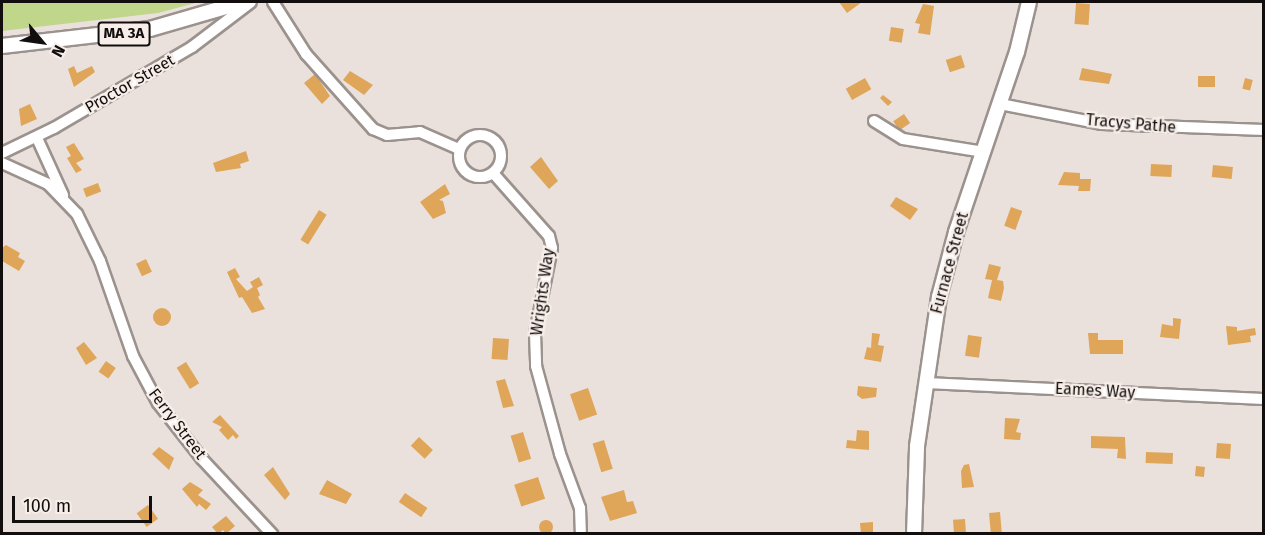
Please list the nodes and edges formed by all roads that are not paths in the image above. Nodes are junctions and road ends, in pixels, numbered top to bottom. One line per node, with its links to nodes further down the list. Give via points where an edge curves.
1 (243, 2): 5 (main road, MA 3A, via 150,29)
2 (251, 2): 9 (street, Proctor Street, via 198,44)
3 (273, 2): 10 (street, via 306,54 373,129 387,135 420,132)
4 (1029, 2): 6 (main road, Furnace Street)
5 (2, 46)
6 (1000, 104): 8 (street, Tracys Pathe, via 1110,125); 11 (main road, Furnace Street)
7 (874, 121): 11 (street, via 903,139)
8 (1263, 130)
9 (37, 138): 12 (street, Proctor Street); 15 (street, Ferry Street)
10 (459, 149): 14 (street, via 458,160 467,174 483,178); 14 (street, via 476,135 492,139 501,158)
11 (984, 152): 16 (main road, Furnace Street, via 944,275)
12 (2, 153)
13 (2, 163): 15 (street, Ferry Street, via 36,176)
14 (493, 173): 19 (street, Wrights Way, via 549,236 552,248 535,333 536,366 560,454 580,508)
15 (65, 200): 18 (street, Ferry Street, via 96,249 133,356 158,403 202,459)
16 (926, 383): 17 (street, Eames Way); 20 (main road, Furnace Street, via 915,464)
17 (1263, 399)
18 (272, 534)
19 (580, 534)
20 (914, 534)

